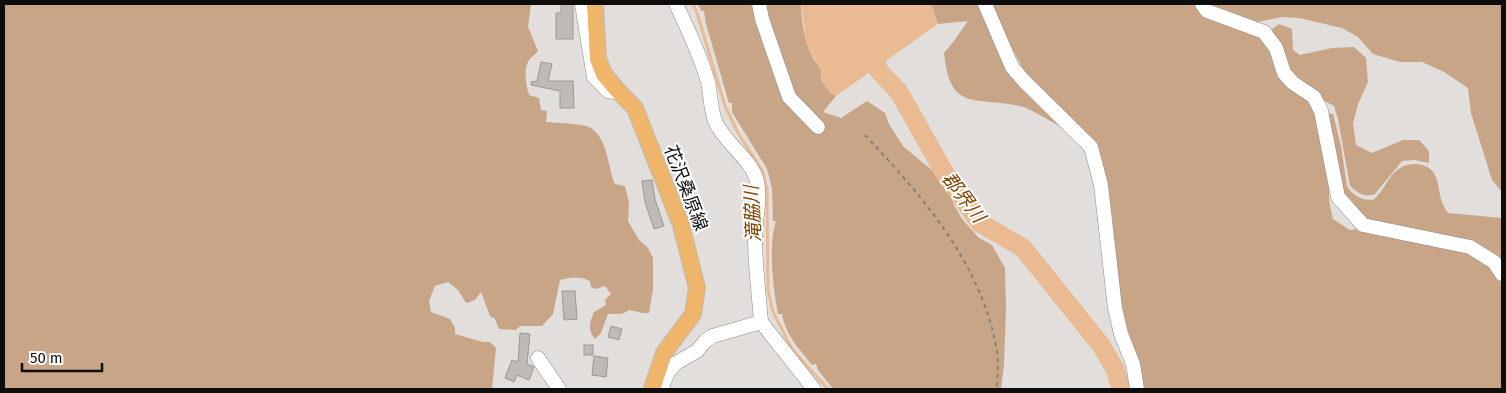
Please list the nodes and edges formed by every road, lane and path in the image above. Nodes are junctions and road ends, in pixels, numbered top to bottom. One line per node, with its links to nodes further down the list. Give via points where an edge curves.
1 (582, 4): 7 (street, via 594,77 608,91)
2 (595, 4): 7 (main road, 花沢桑原線, via 598,59 604,74)
3 (676, 4): 11 (street, via 698,53 717,125 754,169 760,205 756,221 756,263)
4 (759, 4): 8 (street, via 789,97)
5 (985, 4): 18 (street, via 1012,67 1091,147 1101,185 1115,308 1133,364)
6 (1202, 4): 10 (street, via 1207,10 1264,32 1276,48 1284,73 1314,97 1321,110 1338,197 1363,225 1470,247 1494,262)
7 (620, 94): 14 (main road, 花沢桑原線, via 635,108 681,225 697,288 693,314 664,353)
8 (818, 127)
9 (865, 135): 17 (path, via 911,184 960,252 988,312 998,353)
10 (1502, 274)
11 (761, 322): 15 (street, via 713,336 698,351 676,363); 16 (street)
12 (538, 358): 13 (street)
13 (559, 389)
14 (652, 389)
15 (661, 389)
16 (814, 389)
17 (997, 389)
18 (1137, 389)

